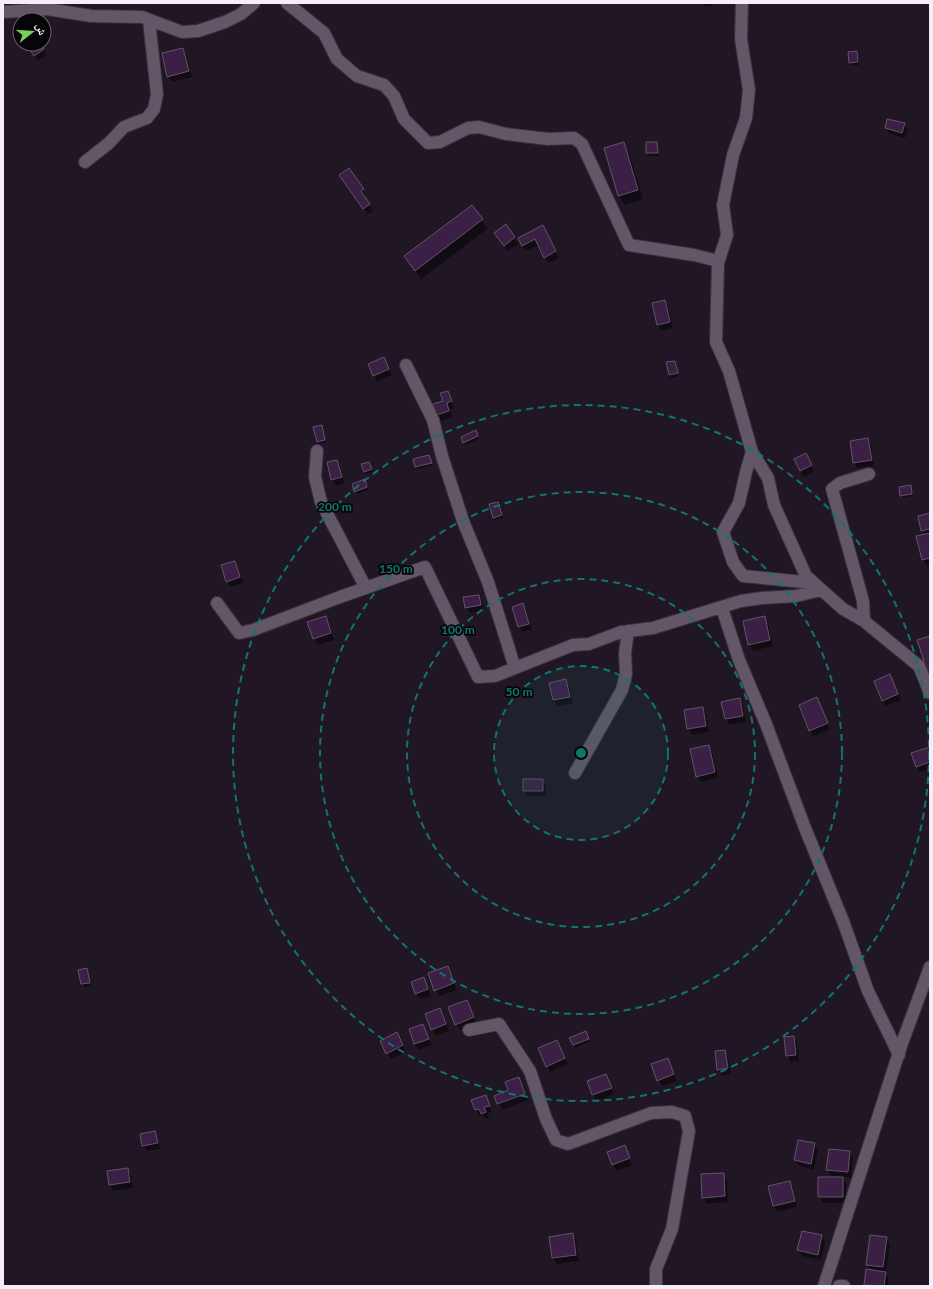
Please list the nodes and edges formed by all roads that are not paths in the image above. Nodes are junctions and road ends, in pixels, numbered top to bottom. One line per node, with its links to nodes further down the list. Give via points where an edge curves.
1 (254, 3): 5 (street, via 241,14 198,31 182,32)
2 (287, 3): 7 (street, via 324,33 337,59 357,76 384,85 394,96 404,119 428,143 440,142 468,128 479,127 506,134 548,139 574,138 582,144 629,245)
3 (742, 3): 7 (street, via 740,39 749,90 746,118 733,155 723,205 727,235)
4 (3, 12): 5 (street, via 47,10 91,16 142,17)
5 (149, 20): 6 (street, via 157,94 154,109 147,118 124,127)
6 (85, 162)
7 (718, 261): 10 (street, via 716,342 729,371)
8 (406, 365): 18 (street, via 433,420 463,521 488,582)
9 (317, 451): 13 (street, via 315,477 321,502)
10 (752, 452): 12 (street, via 768,478 774,505 806,576); 12 (street, via 738,503 724,532 733,562 743,576)
11 (869, 474): 16 (street, via 840,483 832,489 863,601)
12 (818, 586): 15 (street, via 796,596 741,601); 16 (street, via 843,609)
13 (366, 588): 14 (street, via 239,633); 18 (street, via 425,568 478,677 495,676)
14 (217, 603)
15 (722, 608): 17 (street, via 653,628); 23 (street, via 739,660 868,990)
16 (864, 621): 19 (street, via 919,666)
17 (628, 631): 18 (street, via 589,644 573,645); 20 (street, via 626,674 622,690)
18 (515, 668)
19 (930, 693)
20 (575, 773)
21 (930, 967): 23 (street)
22 (469, 1030): 24 (street, via 499,1024 530,1071 546,1120 556,1140 568,1144 651,1113 672,1112 686,1116 689,1131 672,1230 656,1269)
23 (899, 1055): 25 (street)
24 (656, 1286)
25 (824, 1286)
26 (839, 1286): 27 (street)
27 (844, 1286)

